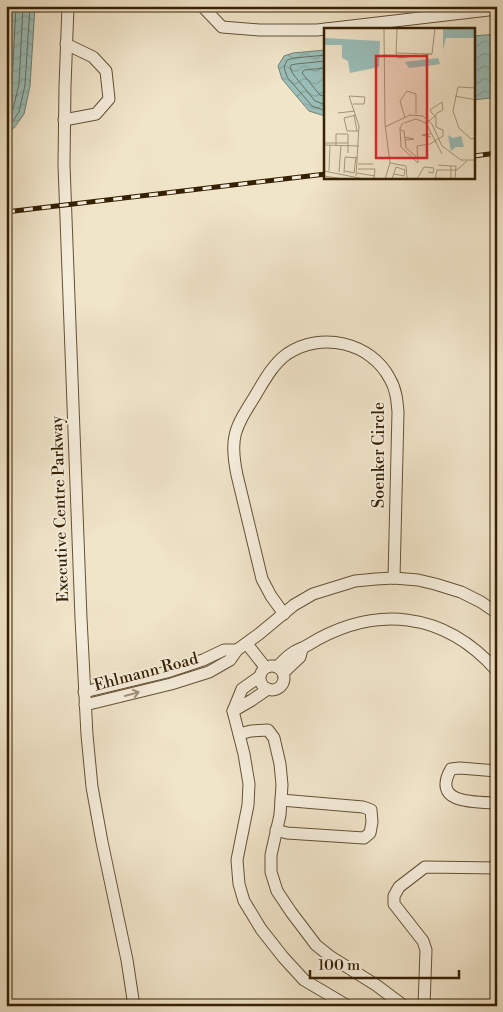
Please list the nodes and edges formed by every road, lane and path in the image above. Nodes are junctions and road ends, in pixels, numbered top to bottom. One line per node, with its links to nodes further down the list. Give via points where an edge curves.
1 (68, 6): 6 (street, Executive Centre Parkway)
2 (202, 6): 5 (street, via 222,27)
3 (497, 9): 4 (street)
4 (335, 28)
5 (324, 29)
6 (66, 44): 7 (street, Executive Centre Parkway); 7 (street, via 94,57 106,71 109,99 96,114)
7 (64, 120): 15 (street, Executive Centre Parkway)
8 (394, 578): 9 (street, Ehlmann Road, via 418,580 462,592); 10 (street, Ehlmann Road, via 355,581 313,594); 10 (street, Soenker Circle, via 396,394 382,366 358,348 332,342 303,346 279,361 270,372 242,418 233,446 262,579)
9 (497, 613)
10 (284, 614): 11 (street, Ehlmann Road)
11 (247, 644): 12 (street, Ehlmann Road); 14 (street)
12 (236, 650): 15 (street, Ehlmann Road, via 224,650 167,672); 16 (street, Ehlmann Road, one-way to 12, via 209,672 230,660)
13 (497, 671): 14 (street, via 486,658 442,629 394,618 346,626 324,635 293,652)
14 (269, 676): 17 (street, via 248,703); 17 (street, via 242,689)
15 (84, 692): 16 (street, Executive Centre Parkway)
16 (85, 705): 24 (street, Executive Centre Parkway, via 92,787 128,960)
17 (233, 711): 18 (street)
18 (239, 734): 20 (street, via 268,730 274,738 280,764); 25 (street, via 249,784 237,860 244,901 262,929 304,980)
19 (497, 771): 21 (street, via 451,769 446,786 448,794 456,799)
20 (281, 800): 22 (street); 22 (street, via 363,806 371,810 372,822 370,834 364,838)
21 (497, 803)
22 (276, 830): 26 (street, via 270,855 271,872 277,891 291,912 316,945)
23 (497, 868): 27 (street, via 425,867 399,887 394,896 394,904 423,941 426,950)
24 (134, 1006)
25 (348, 1006)
26 (404, 1006)
27 (424, 1006)

